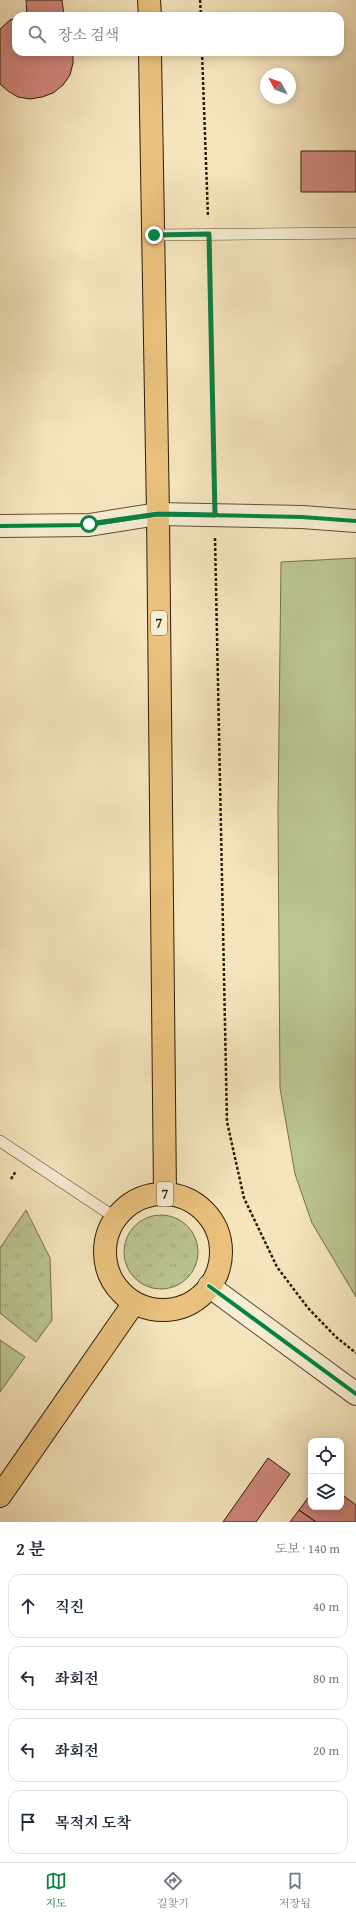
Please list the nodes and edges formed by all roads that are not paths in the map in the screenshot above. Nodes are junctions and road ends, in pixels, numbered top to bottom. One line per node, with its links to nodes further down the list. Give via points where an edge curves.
1 (149, 0): 2 (highway)
2 (150, 12)
3 (150, 56): 5 (highway, 7)
4 (356, 233): 5 (lane)
5 (154, 235): 6 (highway, 7)
6 (158, 514): 7 (street, via 302,517); 8 (street, via 89,524); 10 (highway, 7)
7 (356, 521)
8 (0, 526)
9 (0, 1141): 11 (lane)
10 (164, 1194): 11 (highway, 7, via 137,1200); 12 (highway, 7, via 178,1196 197,1206 211,1220 218,1233 220,1261)
11 (116, 1218): 13 (highway, 7, via 105,1244 105,1258 114,1284)
12 (209, 1286): 13 (highway, 7, via 200,1297 175,1309 147,1308); 14 (street)
13 (134, 1303): 15 (highway)
14 (356, 1394)
15 (0, 1496)

